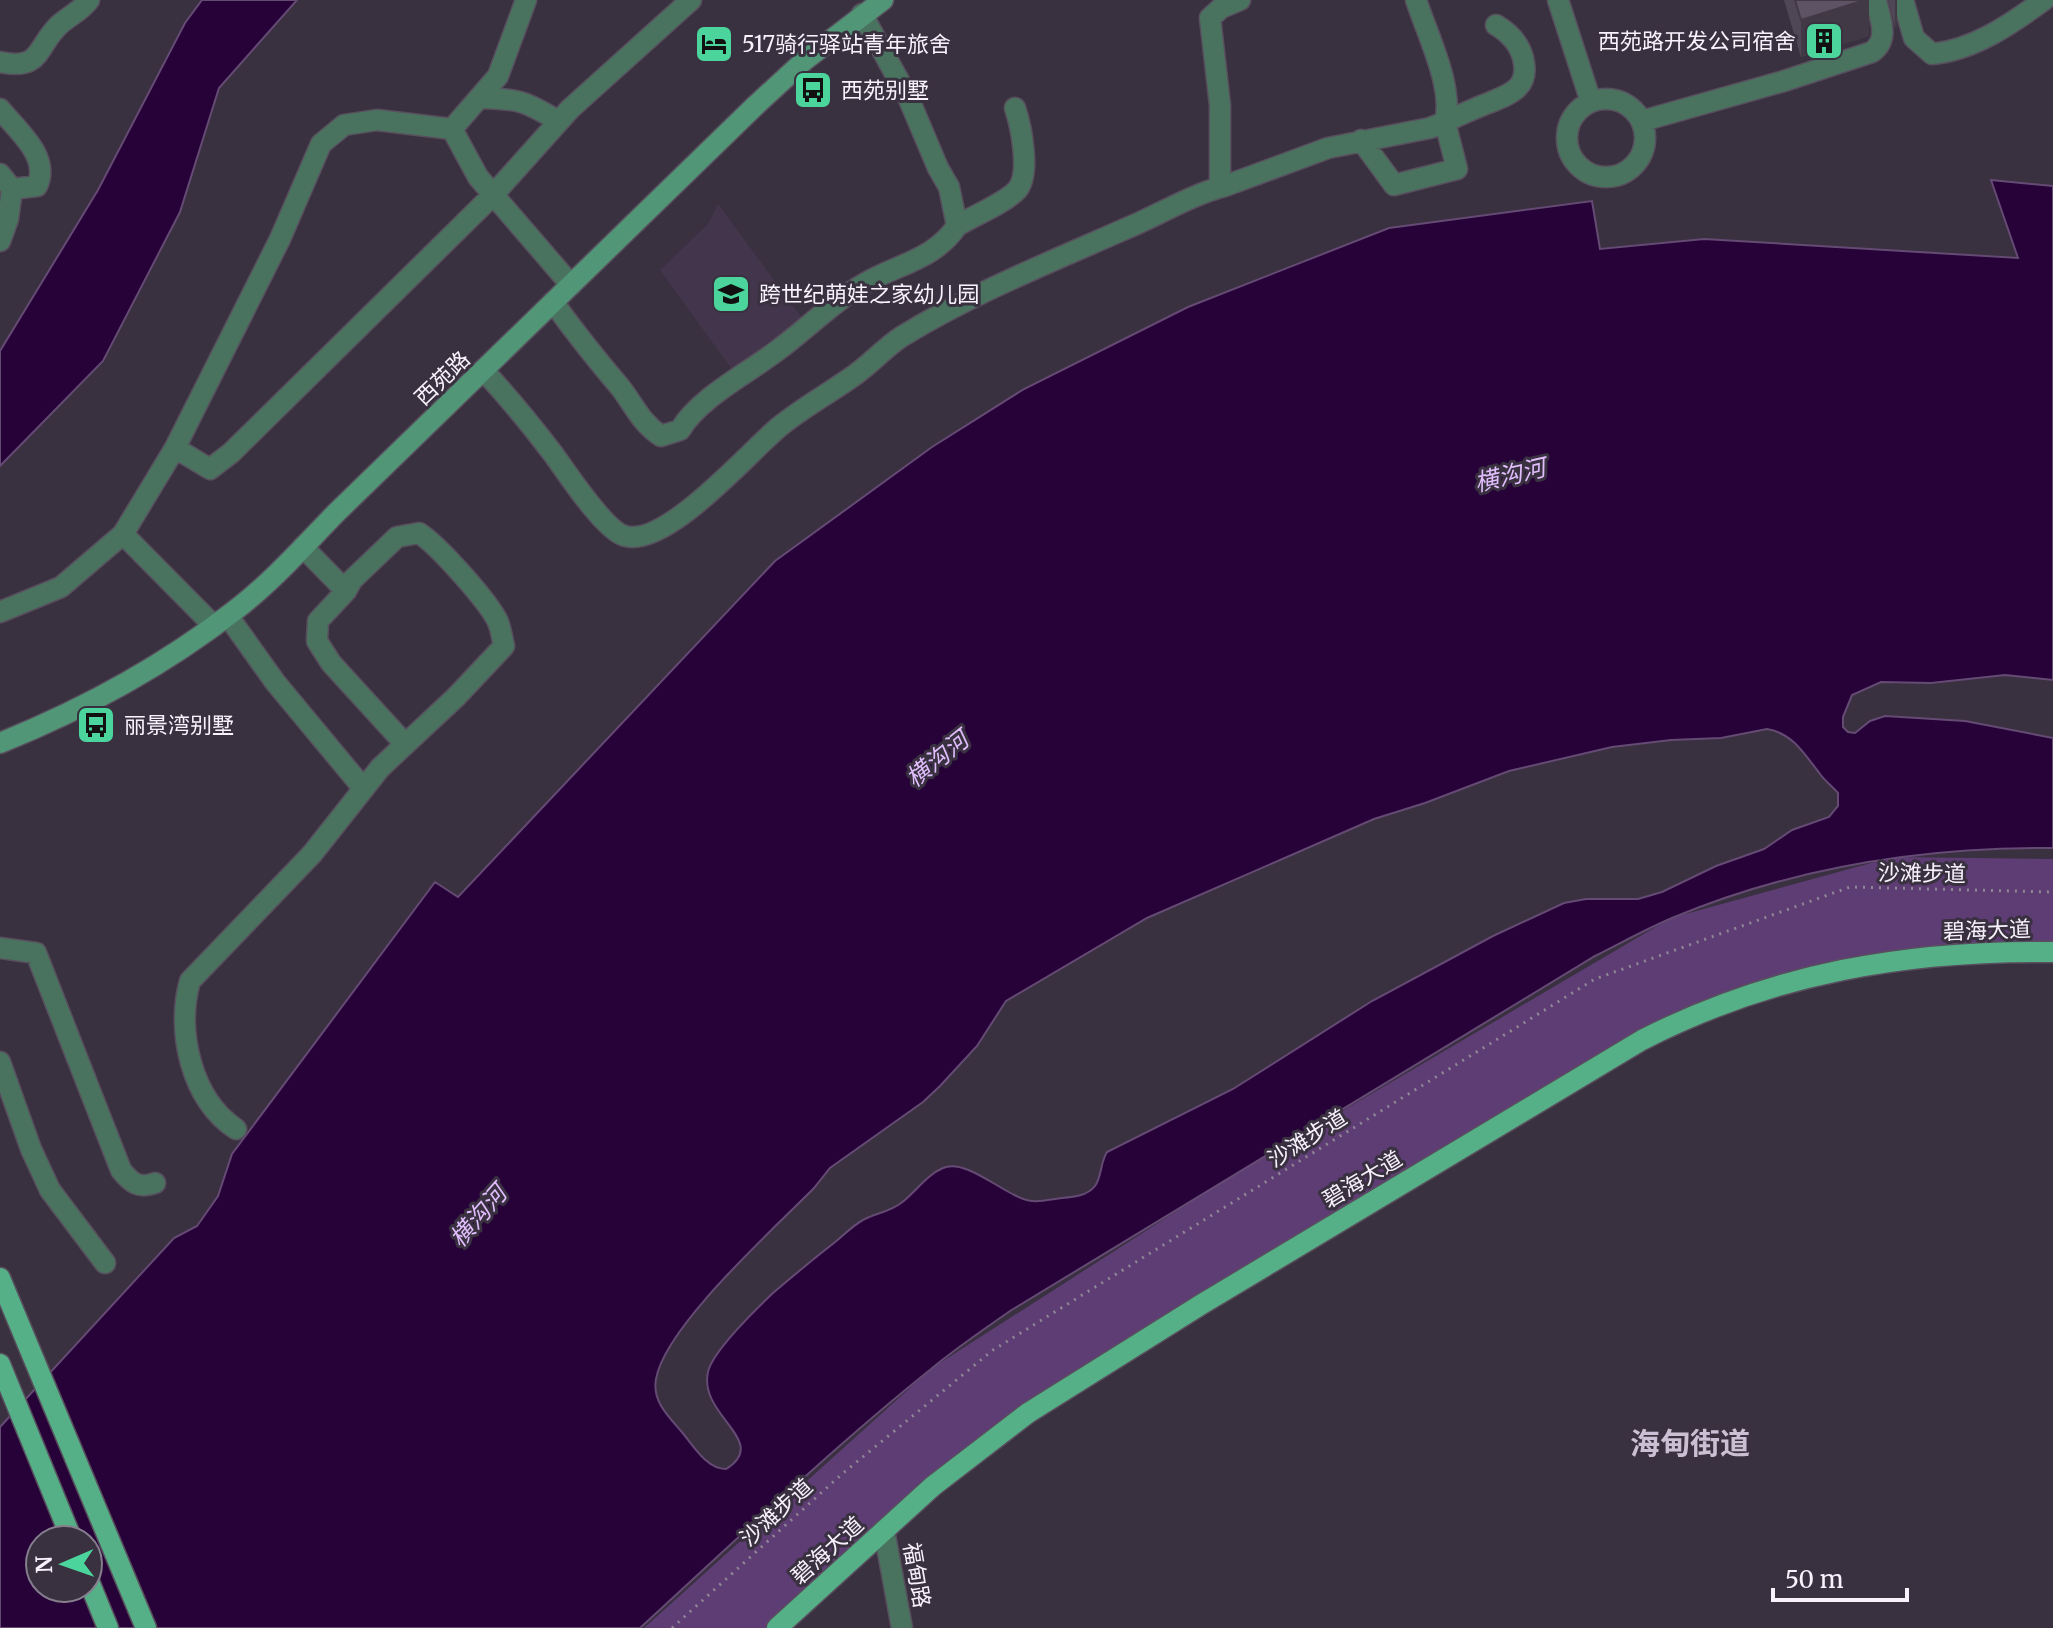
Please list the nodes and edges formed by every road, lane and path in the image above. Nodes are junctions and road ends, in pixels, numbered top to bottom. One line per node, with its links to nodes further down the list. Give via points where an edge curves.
1 (89, 0): 14 (street, via 53,32 40,54 20,65)
2 (526, 0): 15 (street, via 498,76)
3 (691, 0): 19 (street)
4 (883, 0): 12 (main road, 西苑路)
5 (1240, 0): 25 (street, via 1210,18 1220,105 1220,180)
6 (1416, 0): 21 (street, via 1445,91)
7 (1558, 0): 16 (street)
8 (1876, 0): 20 (street, via 1883,39 1872,52)
9 (1903, 0): 10 (street, via 1914,38 1932,54 1993,34)
10 (2044, 0): 11 (street)
11 (2053, 5)
12 (862, 14): 27 (street, via 949,187); 29 (main road, 西苑路, via 756,105)
13 (1496, 25): 21 (street, via 1519,47 1523,83 1509,95)
14 (0, 62)
15 (479, 98): 19 (street, via 531,104); 22 (street)
16 (1591, 102): 20 (street, via 1625,103); 20 (street, via 1571,120 1567,145 1580,168 1592,176 1619,176 1631,170 1645,147)
17 (1015, 108): 27 (street, via 1023,142 1018,189)
18 (0, 109): 24 (street, via 41,165 37,186)
19 (558, 121): 26 (street)
20 (1642, 121)
21 (1445, 122): 23 (street); 23 (street, via 1457,169 1416,181 1394,185)
22 (452, 129): 26 (street); 32 (street, via 377,120 344,125 321,144 280,239)
23 (1361, 140): 25 (street)
24 (6, 182): 28 (street, via 8,219)
25 (1225, 186): 31 (street, via 1048,262 898,339 852,378 780,426 685,512 657,531 634,538 620,535 600,516)
26 (493, 195): 29 (street); 32 (street, via 231,453 210,469)
27 (957, 226): 30 (street, via 938,248 853,292 690,413 680,430 661,436 639,416)
28 (0, 241)
29 (571, 285): 30 (main road, 西苑路)
30 (553, 302): 31 (main road, 西苑路)
31 (484, 371): 34 (main road, 西苑路)
32 (175, 448): 33 (street)
33 (123, 534): 36 (street, via 61,587); 37 (street)
34 (303, 547): 35 (street); 37 (main road, 西苑路)
35 (346, 591): 39 (street, via 318,621 317,641 351,687); 39 (street, via 397,537 419,533 498,620 504,646)
36 (0, 612)
37 (221, 621): 38 (main road, 西苑路, via 134,680); 40 (street)
38 (0, 743)
39 (405, 744): 40 (street)
40 (363, 788): 46 (street, via 312,854 190,981 184,1031 196,1075 212,1111)
41 (2053, 892): 56 (path, 沙滩步道, via 1850,887 1595,979 993,1350 842,1474)
42 (0, 948): 47 (street, via 36,953 121,1170 130,1182 145,1187)
43 (2053, 952): 52 (main road, 碧海大道, via 1945,954 1866,964 1733,1000 1669,1026 1532,1103 1075,1382 964,1461)
44 (2053, 961): 52 (main road, 碧海大道, via 1870,973 1709,1019 1648,1047 1080,1390)
45 (0, 1062): 48 (street, via 50,1190)
46 (236, 1129)
47 (155, 1183)
48 (105, 1263)
49 (0, 1278): 55 (main road)
50 (0, 1364): 51 (main road)
51 (65, 1524)
52 (885, 1536): 57 (main road, 碧海大道); 58 (main road, 碧海大道); 59 (street, 福甸路)
53 (98, 1604): 54 (main road)
54 (108, 1628)
55 (146, 1628)
56 (672, 1628)
57 (777, 1628)
58 (793, 1628)
59 (902, 1628)

